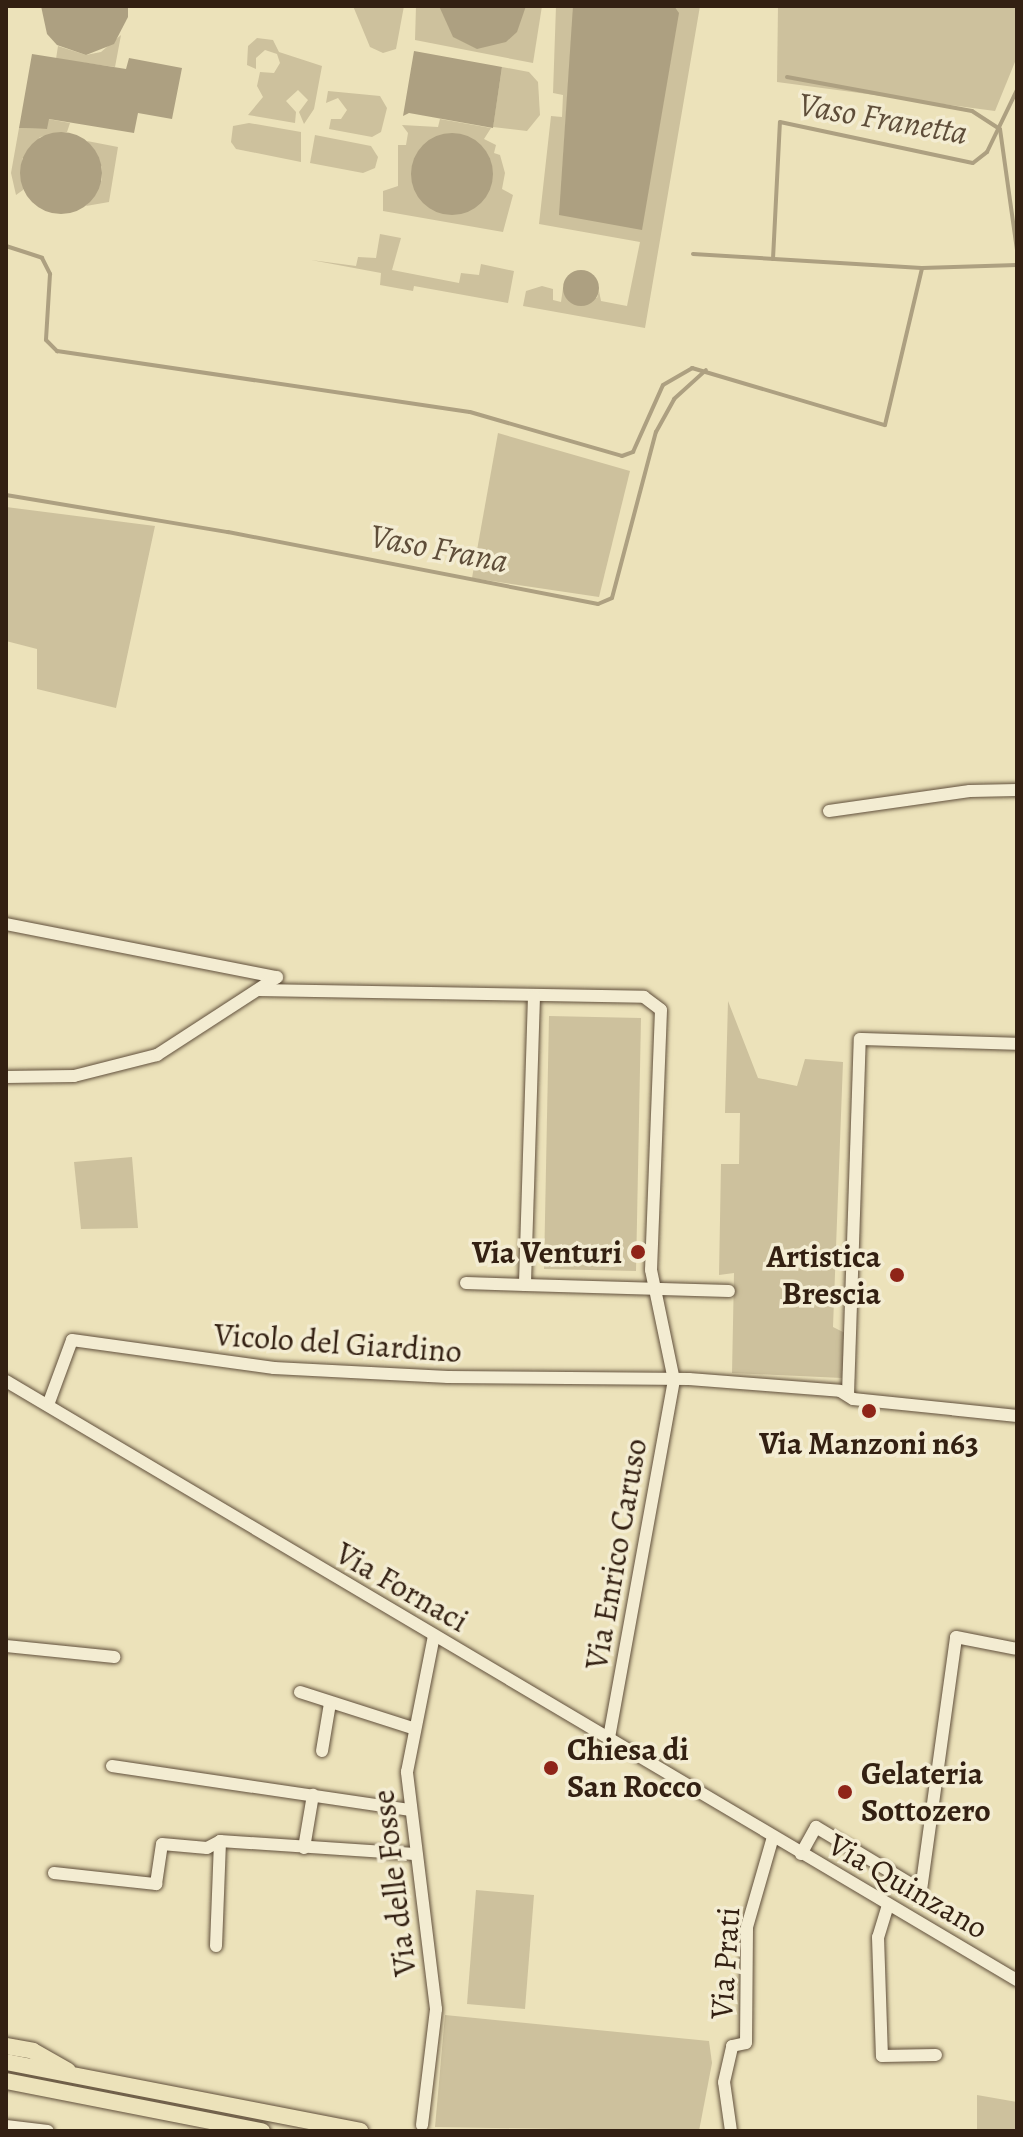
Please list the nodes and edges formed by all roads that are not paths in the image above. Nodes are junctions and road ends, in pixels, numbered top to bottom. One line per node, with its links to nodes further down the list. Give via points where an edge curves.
1 (1017, 790): 2 (street, via 970,791)
2 (829, 811)
3 (6, 924): 4 (street, via 277,977)
4 (258, 990): 5 (street); 7 (street, via 157,1055 74,1076)
5 (534, 996): 9 (street); 10 (street, via 644,997 661,1010)
6 (1017, 1044): 14 (street, via 860,1039)
7 (6, 1077)
8 (466, 1283): 9 (street)
9 (525, 1285): 10 (street)
10 (653, 1291): 11 (street); 12 (street)
11 (729, 1291)
12 (674, 1380): 14 (street); 15 (street, Vicolo del Giardino, via 274,1368 72,1340); 24 (street, Via Enrico Caruso)
13 (6, 1381): 15 (street, Via Fornaci)
14 (848, 1394): 16 (street, via 853,1399)
15 (48, 1405): 17 (street, Via Fornaci)
16 (1017, 1416)
17 (434, 1636): 23 (street, Via delle Fosse); 24 (street, Via Fornaci)
18 (6, 1646): 20 (street)
19 (1017, 1649): 33 (street, via 956,1637 921,1890 816,1827)
20 (114, 1657)
21 (300, 1692): 22 (street)
22 (330, 1703): 23 (street); 25 (street)
23 (412, 1728): 28 (street, Via delle Fosse, via 407,1772)
24 (609, 1738): 29 (street, Via Fornaci)
25 (322, 1751)
26 (112, 1766): 27 (street)
27 (313, 1795): 28 (street); 31 (street)
28 (411, 1810): 32 (street, Via delle Fosse)
29 (773, 1837): 33 (street, Via Quinzano); 48 (street, Via Prati, via 747,1927 746,2043 732,2046 724,2082)
30 (220, 1841): 31 (street); 34 (street, via 207,1848 162,1844 156,1884); 36 (street)
31 (304, 1848): 32 (street)
32 (415, 1854): 43 (street, Via delle Fosse, via 436,2009)
33 (801, 1854): 35 (street, Via Quinzano)
34 (54, 1873)
35 (888, 1905): 37 (street, Via Quinzano); 39 (street, via 878,1937 882,2056)
36 (216, 1946)
37 (1017, 1980)
38 (6, 2046): 41 (main road, via 48,2057)
39 (936, 2055)
40 (6, 2062): 41 (main road)
41 (73, 2075): 47 (main road)
42 (6, 2081): 46 (main road)
43 (422, 2125)
44 (6, 2126): 45 (street)
45 (48, 2131)
46 (262, 2131)
47 (360, 2131)
48 (731, 2131)

